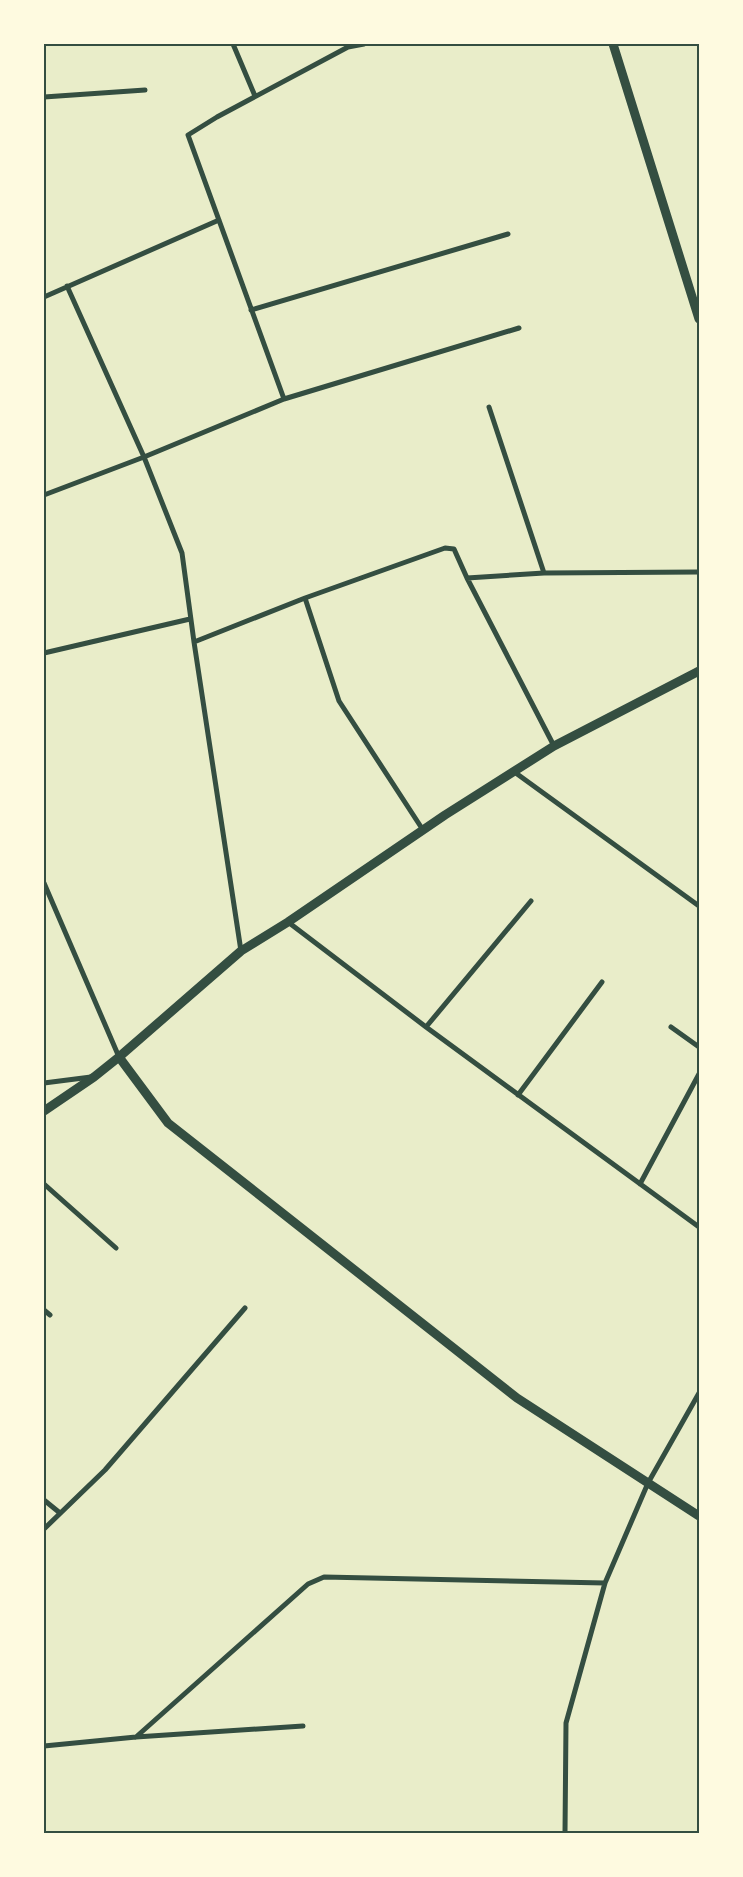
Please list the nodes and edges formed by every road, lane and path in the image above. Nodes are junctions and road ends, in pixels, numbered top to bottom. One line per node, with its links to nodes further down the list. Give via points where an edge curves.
1 (233, 44): 5 (street)
2 (364, 44): 5 (street, via 348,47)
3 (613, 44): 12 (street)
4 (144, 90): 6 (street)
5 (255, 96): 7 (street, via 188,135)
6 (44, 97)
7 (219, 220): 9 (street); 11 (street)
8 (508, 234): 11 (street)
9 (67, 286): 10 (street); 16 (street)
10 (44, 297)
11 (252, 310): 14 (street)
12 (699, 319)
13 (519, 328): 14 (street)
14 (284, 399): 16 (street)
15 (489, 406): 19 (street)
16 (144, 457): 17 (street); 22 (street, via 182,553)
17 (44, 495)
18 (699, 572): 19 (street)
19 (544, 573): 20 (street)
20 (467, 578): 21 (street, via 454,549 446,548); 26 (street)
21 (305, 598): 23 (street); 28 (street, via 339,701)
22 (190, 619): 23 (street); 24 (street)
23 (194, 642): 33 (street)
24 (44, 653)
25 (699, 671): 26 (street)
26 (554, 746): 27 (street)
27 (513, 771): 28 (street); 31 (street)
28 (423, 830): 32 (street)
29 (44, 883): 38 (street)
30 (531, 901): 35 (street)
31 (699, 906)
32 (288, 922): 33 (street); 35 (street)
33 (241, 952): 38 (street)
34 (602, 982): 42 (street)
35 (426, 1027): 42 (street)
36 (671, 1027): 37 (street)
37 (699, 1047)
38 (119, 1057): 40 (street); 52 (street, via 168,1123 517,1398)
39 (698, 1074): 45 (street)
40 (94, 1076): 41 (street); 43 (street)
41 (44, 1083)
42 (518, 1094): 45 (street)
43 (44, 1111)
44 (44, 1184): 47 (street)
45 (640, 1184): 46 (street)
46 (699, 1227)
47 (116, 1248)
48 (245, 1308): 54 (street, via 105,1470)
49 (44, 1310): 50 (street)
50 (50, 1315)
51 (699, 1393): 52 (street)
52 (648, 1483): 55 (street); 57 (street)
53 (44, 1500): 54 (street)
54 (60, 1513): 56 (street)
55 (699, 1516)
56 (44, 1529)
57 (605, 1583): 59 (street, via 324,1577 308,1584); 61 (street, via 566,1723)
58 (303, 1726): 59 (street)
59 (136, 1737): 60 (street)
60 (44, 1746)
61 (565, 1833)

